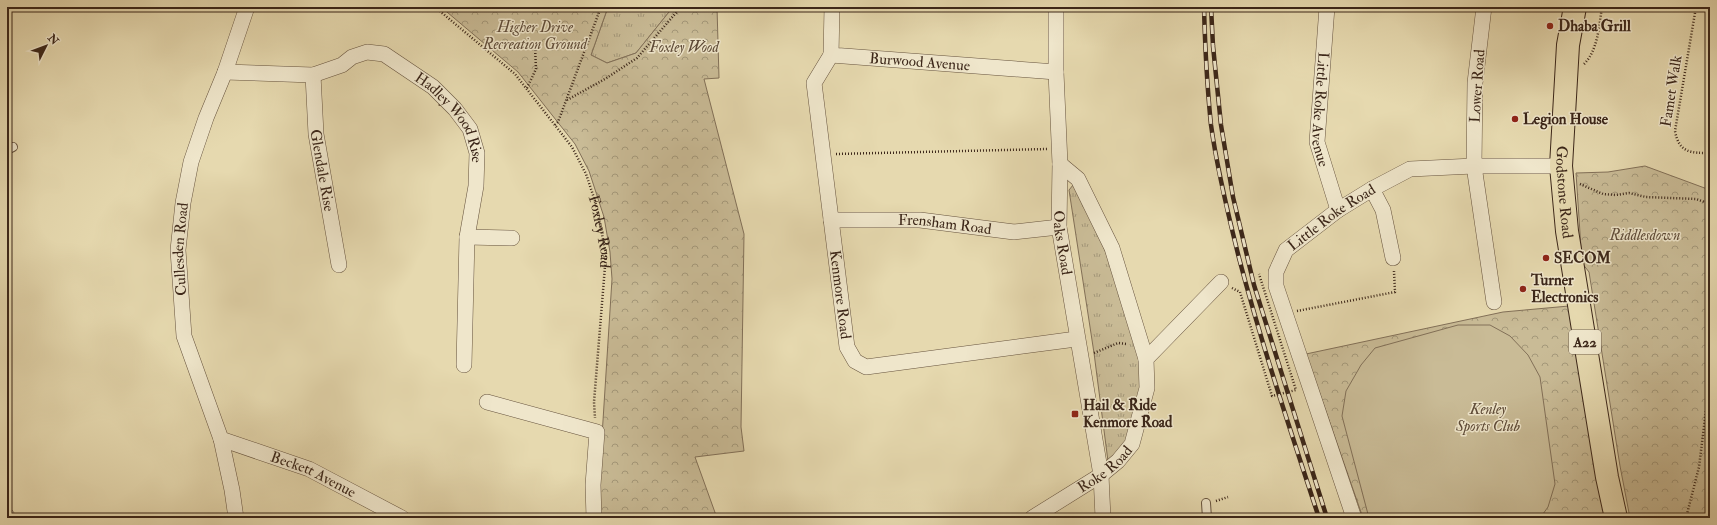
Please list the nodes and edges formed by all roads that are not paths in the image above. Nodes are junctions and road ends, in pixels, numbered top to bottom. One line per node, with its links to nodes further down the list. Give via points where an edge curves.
1 (247, 7): 8 (street, Cullesden Road)
2 (832, 7): 7 (street)
3 (1056, 7): 9 (street, Oaks Road)
4 (1327, 7): 15 (street, Little Roke Avenue, via 1317,142)
5 (1484, 7): 12 (street, Lower Road, via 1475,83)
6 (1575, 7): 13 (highway, Godstone Road / A22, via 1568,45)
7 (831, 55): 9 (street, Burwood Avenue); 16 (street, Kenmore Road, via 814,83)
8 (225, 72): 10 (street, Hadley Wood Rise); 28 (street, Cullesden Road, via 191,162 178,250 184,336)
9 (1056, 72): 11 (street, Oaks Road)
10 (313, 75): 18 (street, Hadley Wood Rise, via 342,65 352,57 367,52 384,54 433,87 455,109 470,129 477,153 476,186); 21 (street, Glendale Rise, via 316,134)
11 (1060, 164): 17 (street, Oaks Road); 25 (street, Roke Road, via 1078,179 1112,248)
12 (1474, 166): 13 (street, Little Roke Road); 14 (street, Little Roke Road, via 1410,169); 23 (street, Lower Road)
13 (1562, 170): 38 (highway, Godstone Road / A22, via 1567,231)
14 (1372, 189): 15 (street, Little Roke Road); 20 (street, via 1383,210)
15 (1338, 210): 37 (street, Little Roke Road, via 1286,250 1276,272 1276,286)
16 (831, 220): 17 (street, Frensham Road, via 920,220 1014,232); 24 (street, Kenmore Road, via 847,347 855,361 866,366)
17 (1059, 228): 24 (street, Oaks Road)
18 (467, 237): 19 (street); 26 (street, Hadley Wood Rise)
19 (512, 238)
20 (1393, 258)
21 (339, 265)
22 (1221, 282): 25 (street)
23 (1494, 302)
24 (1076, 339): 29 (street, Oaks Road)
25 (1146, 359): 29 (street, Roke Road, via 1147,388 1132,444 1118,462)
26 (464, 365)
27 (487, 402): 33 (street, via 597,432 593,485)
28 (220, 439): 31 (street, Cullesden Road); 32 (street, Beckett Avenue, via 309,469)
29 (1100, 475): 34 (street, Roke Road); 35 (street, Oaks Road)
30 (1206, 503): 36 (lane)
31 (236, 518)
32 (402, 518)
33 (594, 518)
34 (1032, 518)
35 (1104, 518)
36 (1207, 518)
37 (1354, 518)
38 (1616, 518)

